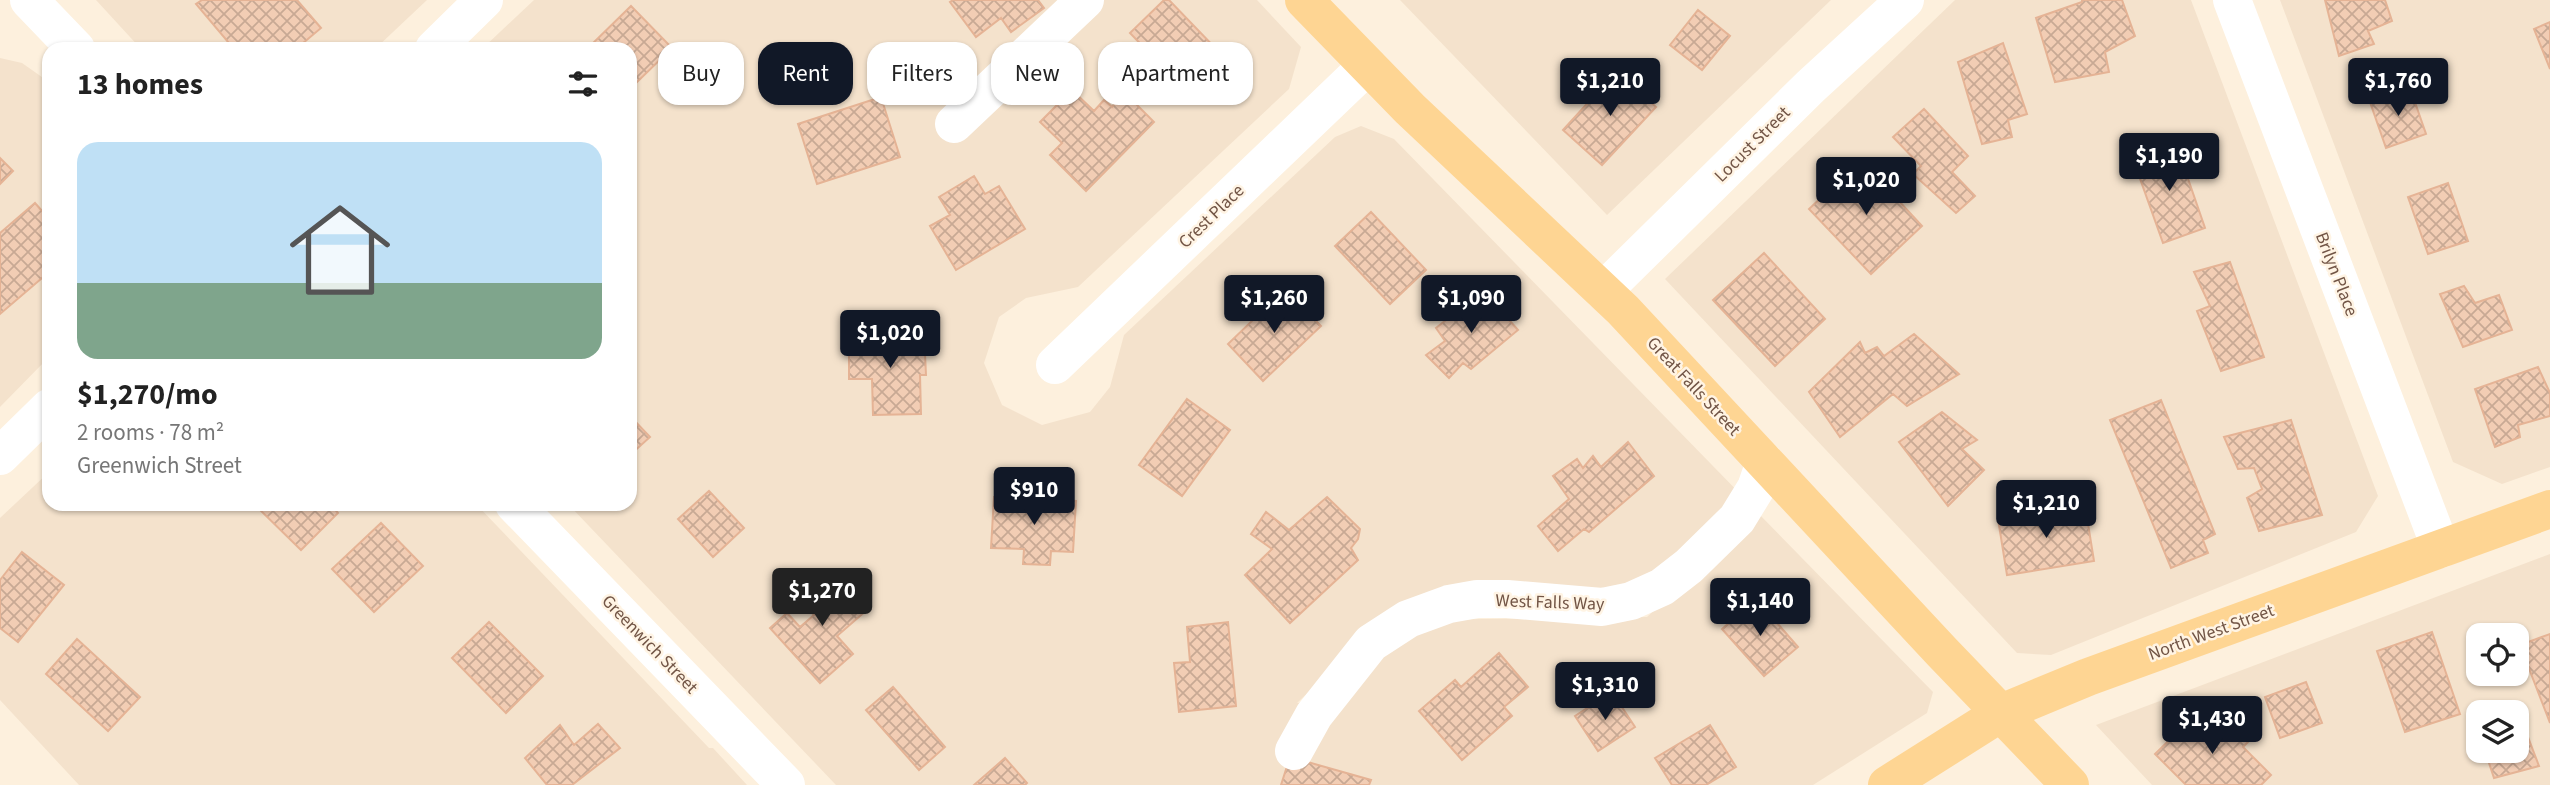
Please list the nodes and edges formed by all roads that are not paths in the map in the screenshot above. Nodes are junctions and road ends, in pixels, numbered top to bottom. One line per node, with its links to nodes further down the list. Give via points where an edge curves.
1 (29, 0): 7 (street)
2 (484, 0): 8 (street)
3 (1085, 0): 10 (street)
4 (1304, 0): 9 (main road, Great Falls Street)
5 (1905, 0): 11 (street, Locust Street)
6 (2232, 0): 18 (street, Brilyn Place)
7 (69, 42)
8 (440, 42)
9 (1367, 66): 11 (main road, Great Falls Street); 12 (street, Crest Place)
10 (954, 124)
11 (1603, 291): 15 (main road, Great Falls Street)
12 (1055, 365)
13 (42, 415): 14 (street)
14 (0, 456)
15 (1765, 462): 19 (main road, Great Falls Street); 20 (street, West Falls Way, via 1737,519 1662,587 1602,607 1478,599 1449,604 1408,620 1371,643 1314,715)
16 (2550, 509): 18 (main road, North West Street)
17 (521, 511): 21 (street, Greenwich Street)
18 (2441, 549): 19 (main road, North West Street)
19 (2001, 713): 22 (main road, North West Street); 23 (main road, Great Falls Street)
20 (1294, 751)
21 (786, 785)
22 (1887, 785)
23 (2070, 785)

